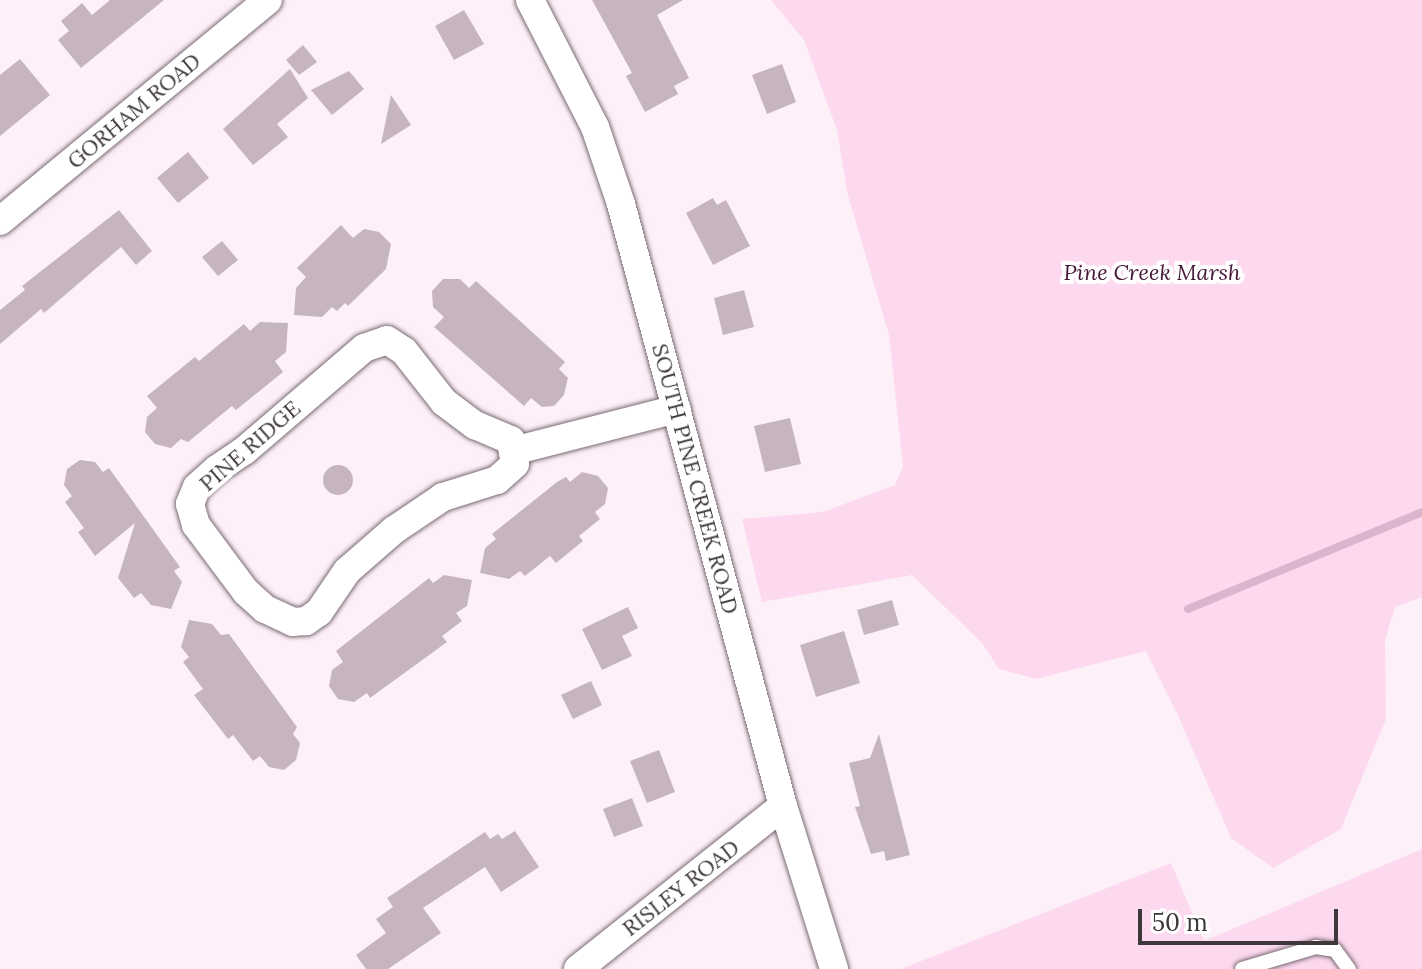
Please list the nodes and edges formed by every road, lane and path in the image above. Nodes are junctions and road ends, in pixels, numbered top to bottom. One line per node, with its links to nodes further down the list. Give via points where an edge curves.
1 (268, 0): 3 (street, GORHAM ROAD)
2 (530, 0): 4 (street, SOUTH PINE CREEK ROAD, via 595,127)
3 (0, 221)
4 (677, 409): 5 (street); 6 (street, SOUTH PINE CREEK ROAD)
5 (513, 451): 5 (street, PINE RIDGE, via 515,464 497,480 443,497 394,530 347,571 319,612 306,621 293,622 265,609 246,592 196,525 190,504 197,487 217,469 364,348 387,340 404,351 444,402 475,425 511,440)
6 (783, 806): 7 (street, RISLEY ROAD); 8 (street, SOUTH PINE CREEK ROAD)
7 (578, 969)
8 (834, 969)
9 (1242, 969): 10 (lane, via 1316,947 1335,950)
10 (1349, 969)

